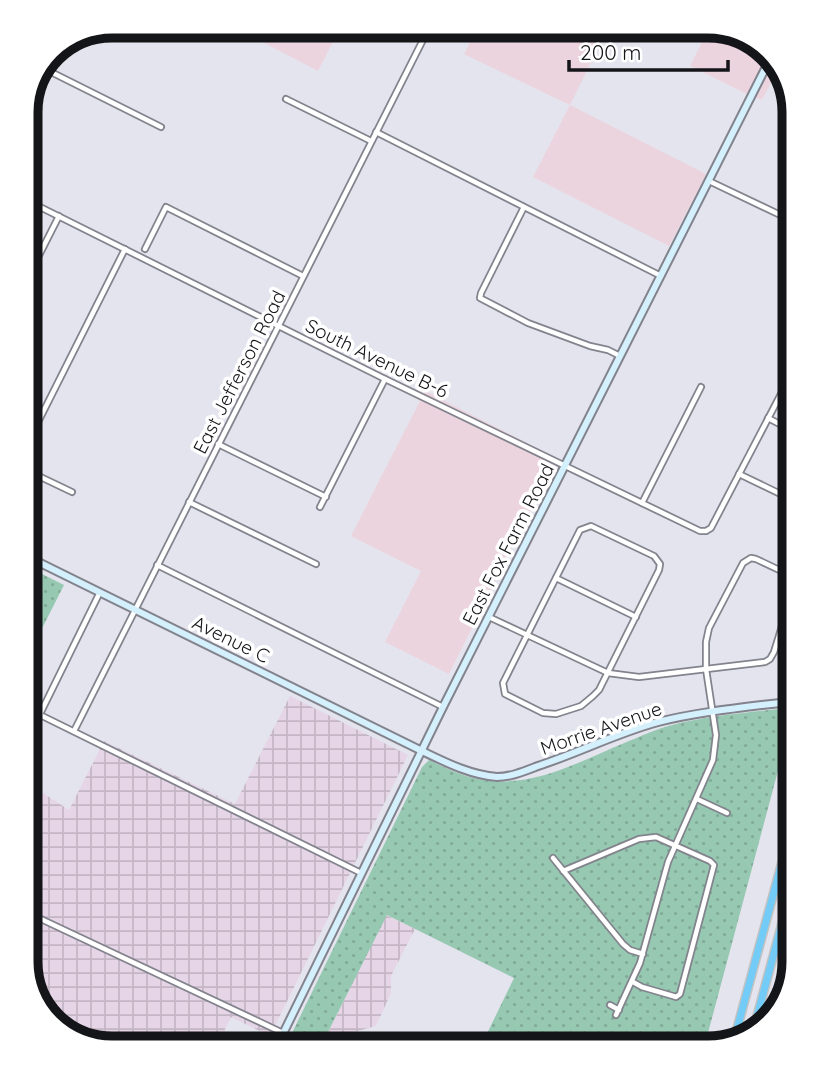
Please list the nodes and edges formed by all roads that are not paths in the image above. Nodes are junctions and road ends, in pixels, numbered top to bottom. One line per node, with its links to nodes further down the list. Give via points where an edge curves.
1 (424, 39): 6 (street, East Jefferson Road)
2 (766, 67): 8 (main road, East Fox Farm Road)
3 (51, 72): 5 (street)
4 (286, 99): 7 (street)
5 (160, 127)
6 (376, 132): 7 (street, East Jefferson Road); 10 (street)
7 (371, 141): 16 (street, East Jefferson Road)
8 (709, 181): 12 (street); 17 (main road, East Fox Farm Road)
9 (39, 206): 11 (street, South Avenue B-6)
10 (524, 207): 17 (street); 19 (street, via 480,298 528,323)
11 (60, 216): 13 (street, South Avenue B-6); 15 (street)
12 (782, 216)
13 (125, 249): 18 (street, South Avenue B-6); 24 (street)
14 (145, 249): 16 (street, via 166,206)
15 (39, 256)
16 (303, 276): 18 (street, East Jefferson Road)
17 (660, 276): 19 (main road, East Fox Farm Road)
18 (279, 325): 20 (street, South Avenue B-6); 26 (street, East Jefferson Road)
19 (620, 356): 27 (main road, East Fox Farm Road)
20 (385, 379): 27 (street, South Avenue B-6); 32 (street)
21 (701, 387): 34 (street)
22 (782, 392): 23 (street)
23 (768, 418): 25 (street); 28 (street)
24 (39, 421)
25 (782, 425)
26 (218, 444): 32 (street); 33 (street, East Jefferson Road)
27 (565, 466): 34 (street, South Avenue B-6); 43 (main road, East Fox Farm Road)
28 (739, 474): 31 (street); 34 (street, South Avenue B-6, via 706,531)
29 (39, 476): 30 (street)
30 (72, 492)
31 (782, 495)
32 (326, 497): 35 (street)
33 (189, 502): 37 (street); 38 (street, East Jefferson Road)
34 (642, 503)
35 (320, 507)
36 (38, 562): 41 (main road, Avenue C)
37 (316, 564)
38 (157, 565): 42 (street, East Jefferson Road); 50 (street)
39 (782, 574): 47 (street, via 756,559 743,563 709,628)
40 (556, 578): 44 (street); 44 (street, via 580,530 591,526 654,556 659,570); 46 (street)
41 (100, 592): 42 (main road, Avenue C); 52 (street)
42 (134, 609): 53 (street, East Jefferson Road); 54 (main road, Avenue C)
43 (489, 617): 46 (street); 50 (main road, East Fox Farm Road)
44 (636, 617): 48 (street)
45 (782, 626): 47 (street, via 775,652 765,662)
46 (527, 635): 48 (street); 48 (street, via 503,683 505,694 543,713 555,715 581,706 599,690)
47 (706, 669): 48 (street, via 639,677); 51 (street)
48 (608, 673)
49 (782, 703): 51 (main road, Morrie Avenue)
50 (443, 707): 54 (main road, East Fox Farm Road)
51 (712, 712): 54 (main road, Morrie Avenue, via 657,722 510,775 464,770); 55 (street, via 716,735 713,760)
52 (39, 714): 53 (street)
53 (75, 731): 61 (street)
54 (422, 751): 61 (main road, East Fox Farm Road)
55 (697, 799): 56 (street); 57 (street)
56 (727, 813)
57 (676, 845): 60 (street, via 646,837); 64 (street); 65 (street, via 715,867 680,994 676,997)
58 (553, 858): 60 (street)
59 (782, 862): 68 (highway)
60 (563, 871): 64 (street, via 623,944)
61 (361, 873): 69 (main road, East Fox Farm Road)
62 (38, 918): 69 (street)
63 (782, 923): 67 (highway)
64 (643, 954): 65 (street)
65 (633, 982): 66 (street, via 617,1013)
66 (610, 1005)
67 (757, 1017)
68 (737, 1029)
69 (283, 1033): 70 (main road, East Fox Farm Road)
70 (282, 1036)

